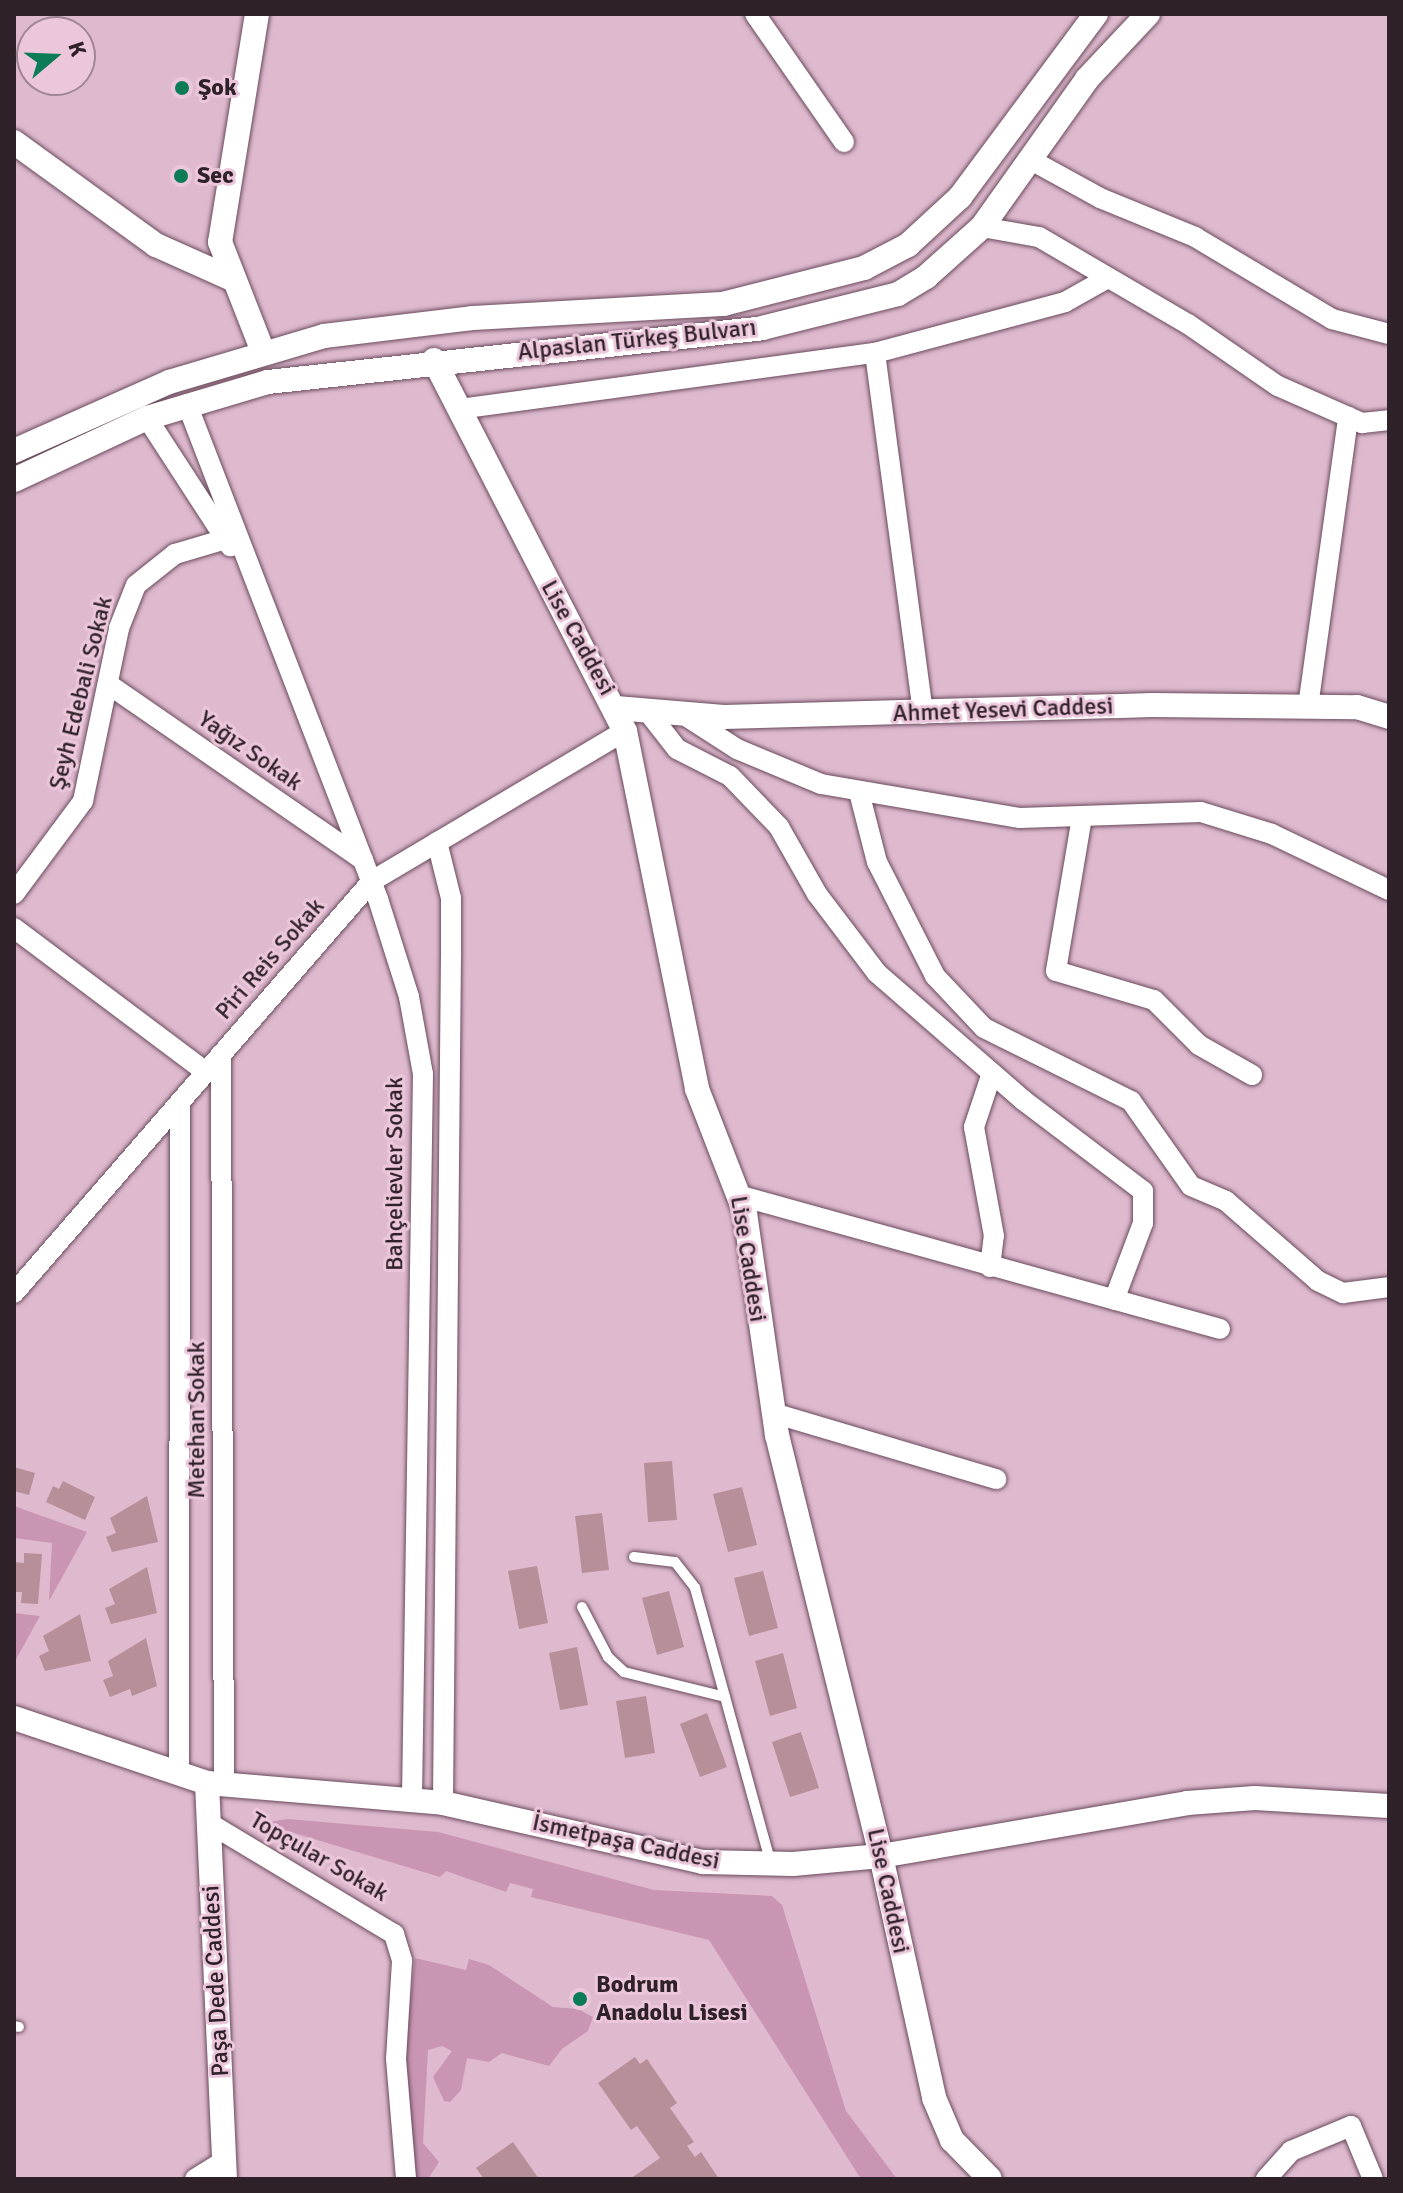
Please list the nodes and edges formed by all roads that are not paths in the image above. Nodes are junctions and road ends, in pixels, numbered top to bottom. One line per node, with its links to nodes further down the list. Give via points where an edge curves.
1 (257, 14): 10 (street, via 220,231)
2 (755, 14): 6 (street)
3 (1096, 14): 12 (street, Alpaslan Türkeş Bulvarı, via 960,197 908,245 864,268 723,304 378,326)
4 (1148, 14): 7 (street, Alpaslan Türkeş Bulvarı, via 1087,79)
5 (14, 142): 10 (street, via 156,245)
6 (844, 142)
7 (1031, 160): 8 (street, Alpaslan Türkeş Bulvarı); 11 (street, via 1100,198 1195,237 1332,319)
8 (982, 227): 9 (street, via 1039,237); 14 (street, Alpaslan Türkeş Bulvarı, via 926,277 898,294 805,319 730,333)
9 (1108, 278): 13 (street, via 1065,302); 17 (street, via 1278,386)
10 (232, 279): 12 (street)
11 (1389, 334)
12 (263, 352): 20 (street, Alpaslan Türkeş Bulvarı, via 132,396)
13 (875, 353): 16 (street); 28 (street)
14 (434, 360): 15 (street, Alpaslan Türkeş Bulvarı, via 268,382); 16 (street, Lise Caddesi)
15 (187, 404): 18 (street, Alpaslan Türkeş Bulvarı); 23 (street)
16 (459, 409): 26 (street, Lise Caddesi)
17 (1348, 417): 19 (street, via 1362,423); 25 (street)
18 (147, 418): 21 (street, Alpaslan Türkeş Bulvarı); 22 (street)
19 (1389, 420)
20 (14, 451)
21 (14, 480)
22 (226, 539): 23 (street); 24 (street, Şeyh Edebali Sokak, via 175,554 136,585 119,628)
23 (251, 578): 35 (street, Bahçelievler Sokak)
24 (108, 684): 35 (street, Yağız Sokak); 38 (street, Şeyh Edebali Sokak, via 83,801)
25 (1308, 707): 28 (street, Ahmet Yesevi Caddesi, via 1152,705); 30 (street, Ahmet Yesevi Caddesi, via 1357,707)
26 (616, 708): 27 (street, Ahmet Yesevi Caddesi); 31 (street, Lise Caddesi)
27 (648, 712): 29 (street, Ahmet Yesevi Caddesi); 42 (street, via 677,749 730,776 779,827 817,894 877,973)
28 (923, 714): 29 (street, Ahmet Yesevi Caddesi)
29 (686, 716): 32 (street, via 737,749 821,784)
30 (1389, 717)
31 (625, 731): 34 (street, Piri Reis Sokak); 45 (street, Lise Caddesi, via 697,1089)
32 (859, 792): 33 (street, via 1020,818); 47 (street, via 877,862 935,976 984,1028 1131,1101 1191,1186 1226,1201 1318,1281 1343,1293)
33 (1082, 817): 37 (street, via 1201,812 1272,834); 43 (street, via 1056,971 1154,1000 1199,1045)
34 (437, 842): 36 (street, Piri Reis Sokak); 60 (street, via 451,898)
35 (363, 860): 36 (street, Bahçelievler Sokak)
36 (372, 881): 40 (street, Piri Reis Sokak); 59 (street, Bahçelievler Sokak, via 409,997 424,1097)
37 (1389, 890)
38 (14, 894)
39 (14, 928): 41 (street)
40 (221, 1054): 41 (street, Piri Reis Sokak); 58 (street, Metehan Sokak)
41 (206, 1072): 44 (street, Piri Reis Sokak)
42 (992, 1073): 46 (street, via 974,1127 994,1236); 49 (street, via 1143,1191 1143,1223)
43 (1252, 1075)
44 (180, 1103): 48 (street, Piri Reis Sokak); 57 (street)
45 (741, 1196): 46 (street); 51 (street, Lise Caddesi)
46 (990, 1267): 49 (street)
47 (1389, 1287)
48 (14, 1294)
49 (1114, 1300): 50 (street)
50 (1220, 1329)
51 (773, 1413): 52 (street); 63 (street, Lise Caddesi)
52 (996, 1479)
53 (634, 1557): 55 (lane, via 675,1562 695,1588)
54 (582, 1607): 55 (lane, via 608,1657 624,1672)
55 (725, 1697): 64 (lane)
56 (14, 1718): 57 (street, İsmetpaşa Caddesi)
57 (179, 1774): 58 (street, İsmetpaşa Caddesi)
58 (216, 1785): 59 (street, İsmetpaşa Caddesi); 62 (street, Paşa Dede Caddesi)
59 (412, 1799): 60 (street, İsmetpaşa Caddesi)
60 (443, 1803): 64 (street, İsmetpaşa Caddesi, via 703,1862)
61 (1389, 1806): 63 (street, İsmetpaşa Caddesi, via 1255,1798 1187,1803)
62 (209, 1823): 65 (street, Paşa Dede Caddesi); 67 (street, Topçular Sokak, via 394,1934 402,1961 396,2059)
63 (881, 1856): 64 (street, İsmetpaşa Caddesi); 68 (street, Lise Caddesi, via 934,2098 952,2140)
64 (771, 1864)
65 (224, 2170): 66 (street)
66 (195, 2179)
67 (406, 2179)
68 (990, 2179)
69 (1266, 2179): 70 (street, via 1291,2151 1351,2126)
70 (1373, 2179)

